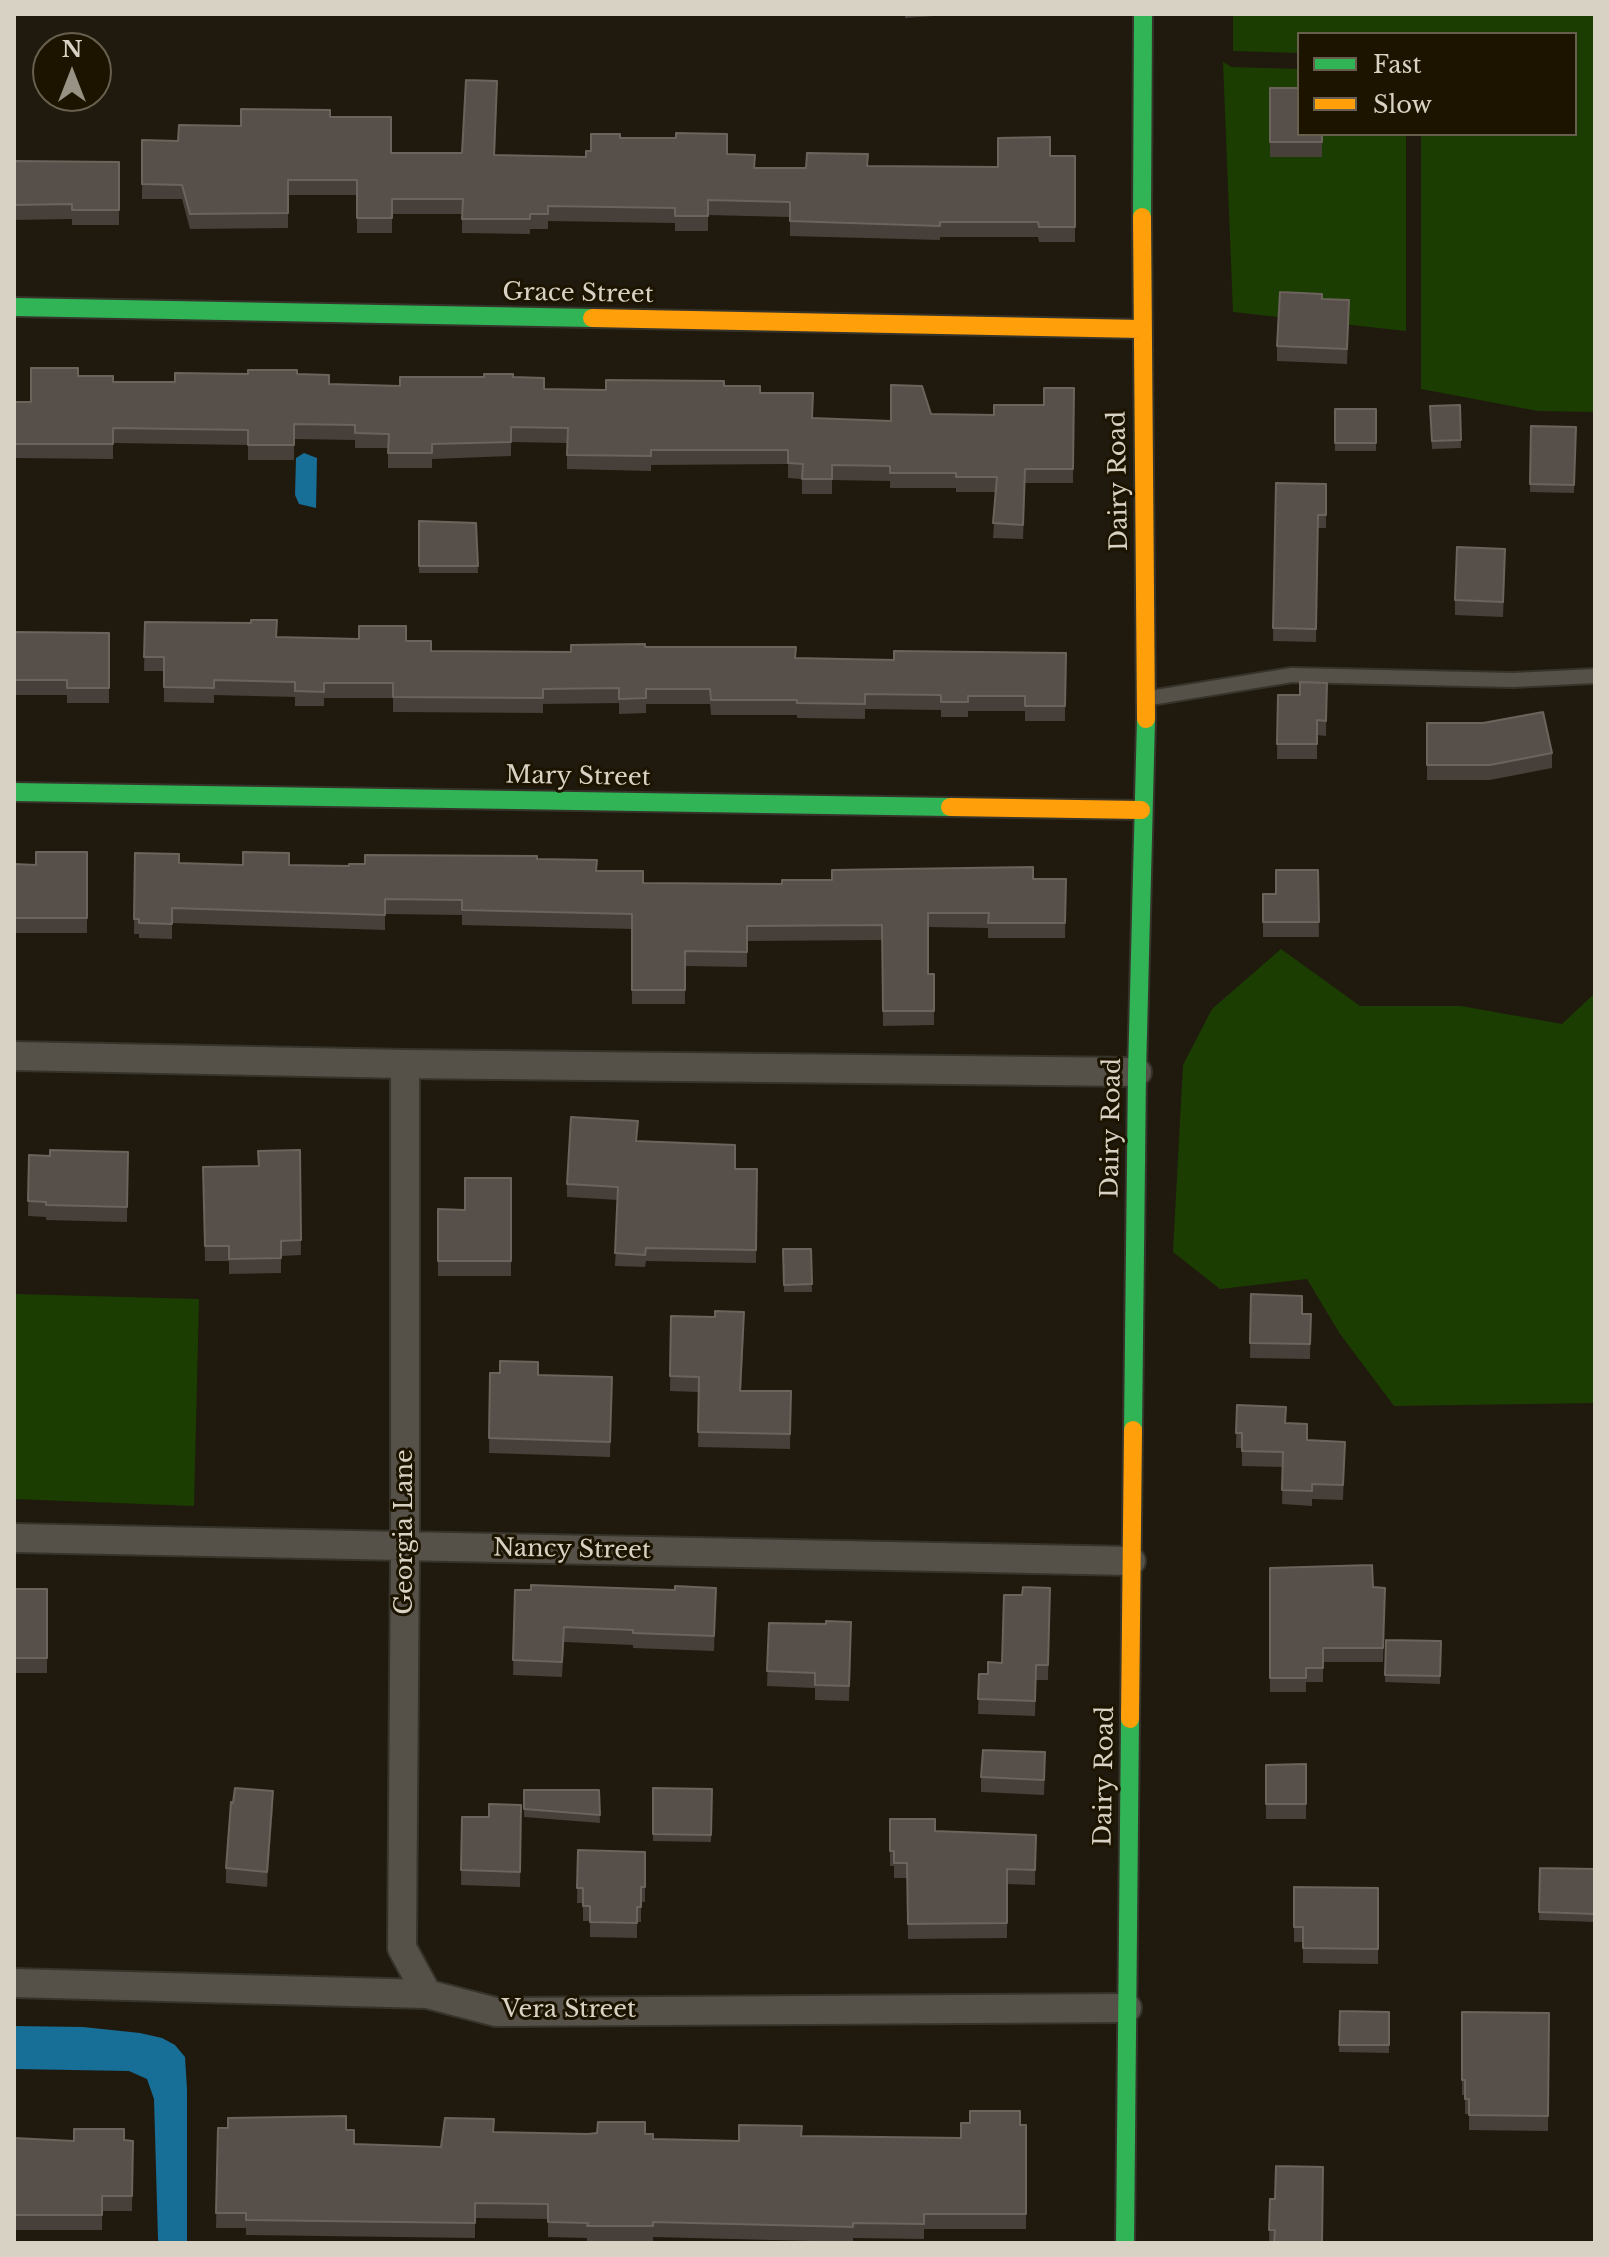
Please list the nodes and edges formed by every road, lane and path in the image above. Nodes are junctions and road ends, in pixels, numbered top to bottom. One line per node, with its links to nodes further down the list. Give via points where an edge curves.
1 (1143, 14): 3 (street, Dairy Road)
2 (14, 307): 3 (street, Grace Street)
3 (1141, 329): 5 (street, Dairy Road)
4 (1595, 676): 5 (lane, via 1513,680 1292,675)
5 (1146, 699): 7 (street, Dairy Road)
6 (14, 792): 7 (street, Mary Street)
7 (1141, 810): 10 (street, Dairy Road)
8 (14, 1056): 9 (street)
9 (405, 1064): 10 (street); 12 (street, Georgia Lane)
10 (1137, 1072): 13 (street, Dairy Road)
11 (14, 1538): 12 (street, Nancy Street)
12 (405, 1547): 13 (street, Nancy Street); 15 (street, Georgia Lane, via 402,1948)
13 (1131, 1561): 16 (street, Dairy Road)
14 (14, 1983): 15 (street, Vera Street)
15 (427, 1994): 16 (street, Vera Street, via 496,2012)
16 (1127, 2008): 17 (street, Dairy Road)
17 (1125, 2243)

